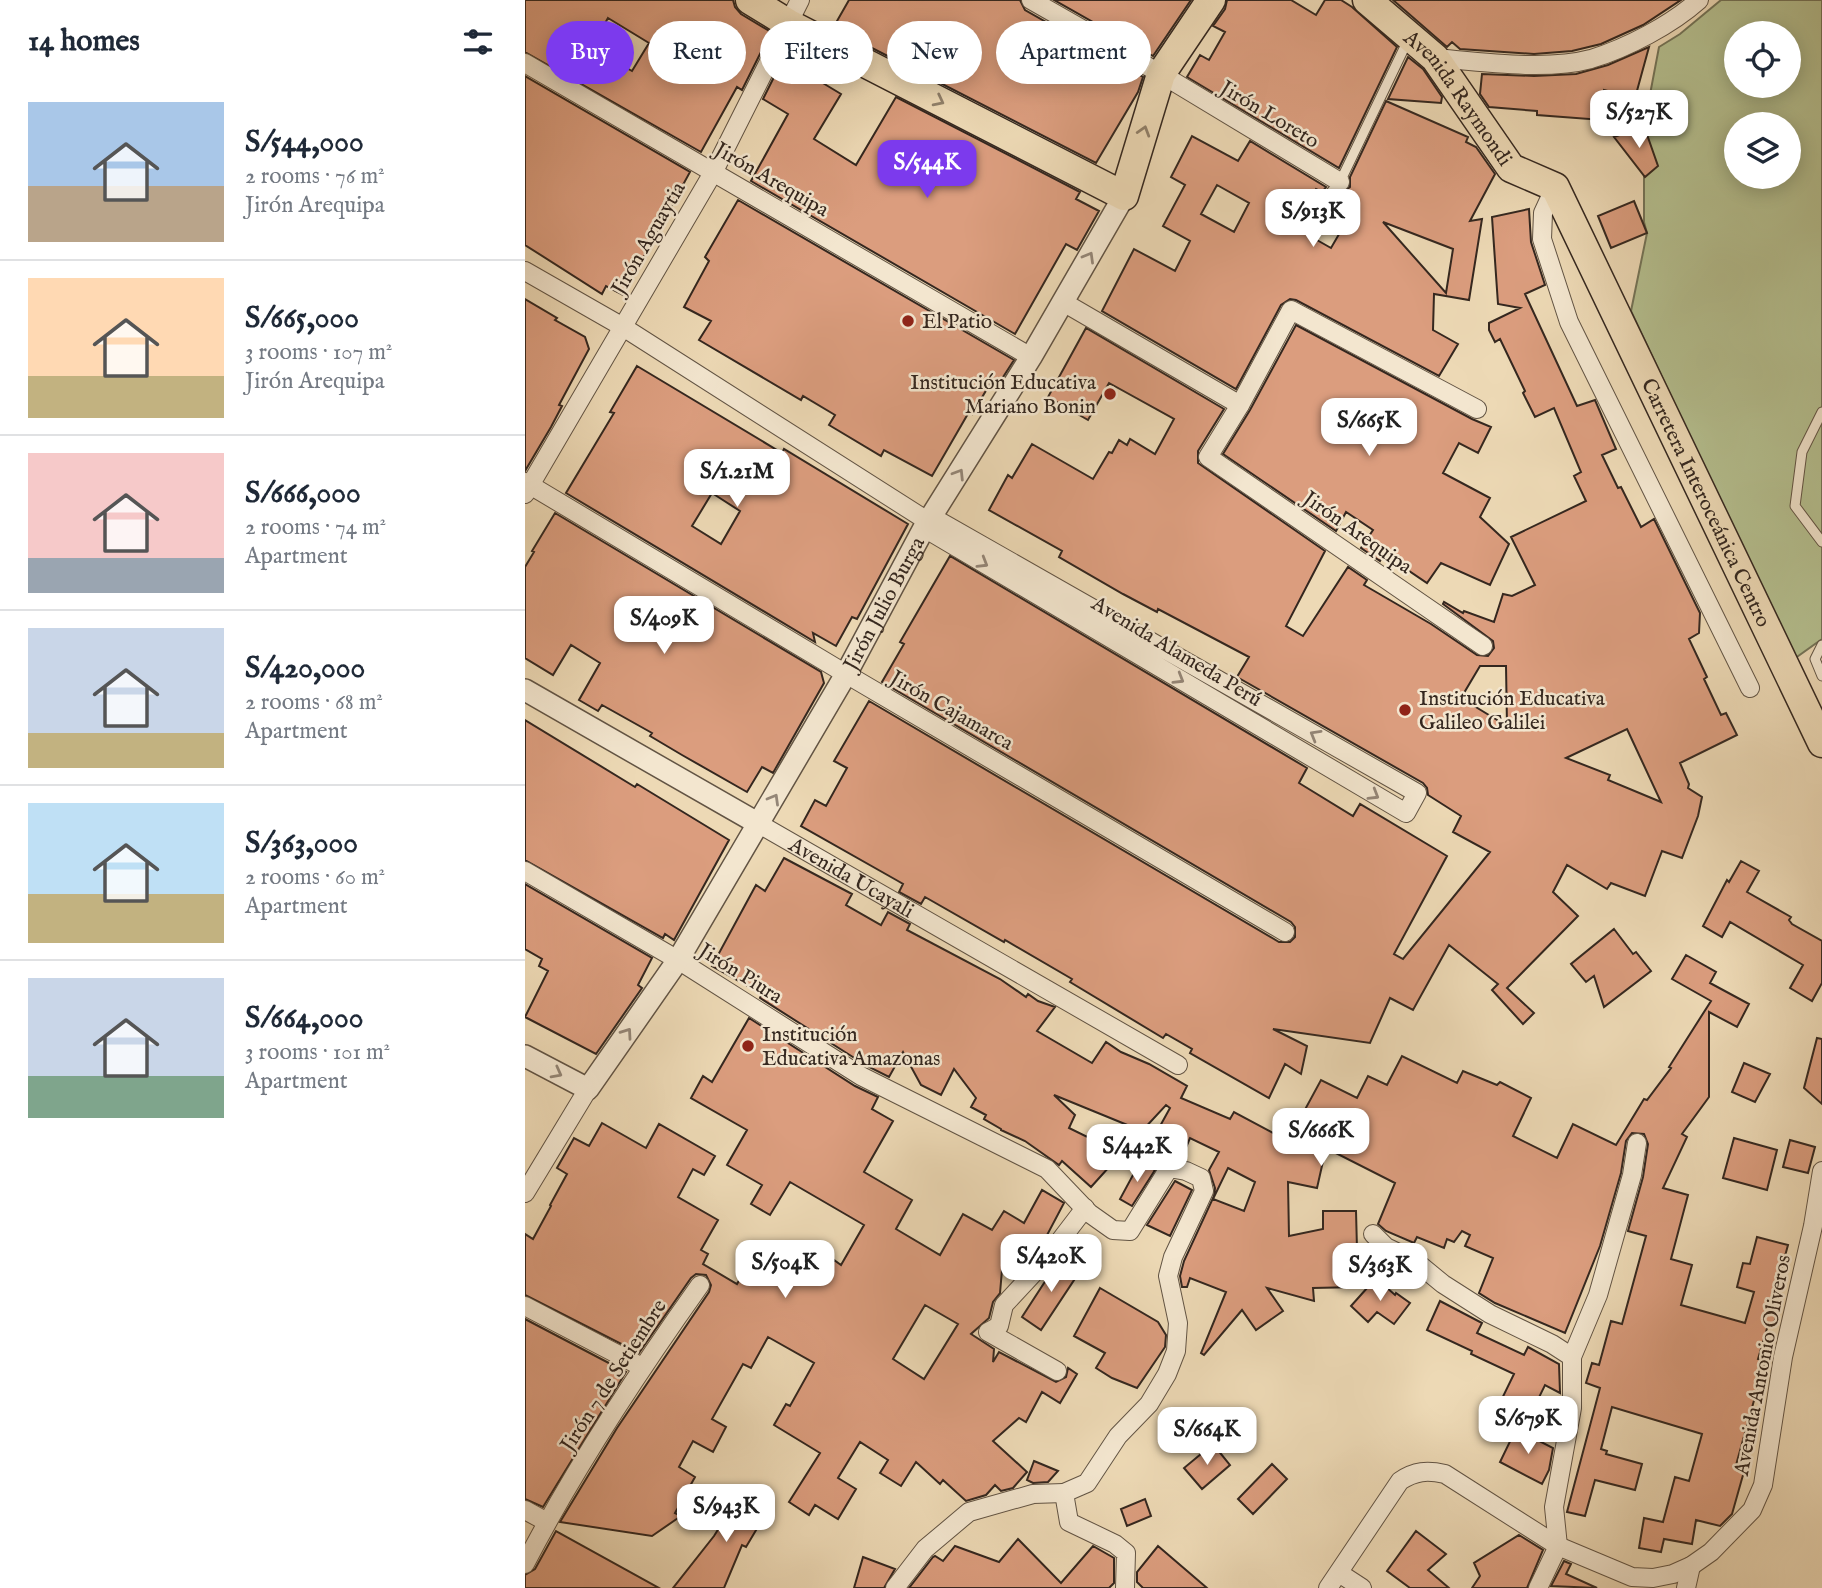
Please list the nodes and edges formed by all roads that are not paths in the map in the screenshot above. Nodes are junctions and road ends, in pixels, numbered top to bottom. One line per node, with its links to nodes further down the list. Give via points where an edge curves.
1 (750, 0): 6 (highway)
2 (1031, 0): 10 (street, Jirón Loreto)
3 (1211, 0): 10 (highway, Jirón Julio Burga)
4 (1367, 0): 7 (highway, Avenida Raymondi)
5 (1699, 0): 8 (street, via 1652,32 1590,59 1552,64)
6 (794, 12): 11 (street, Jirón Aguaytia); 14 (highway, one-way to 14)
7 (1409, 35): 8 (highway, Avenida Raymondi); 12 (lane)
8 (1435, 58): 13 (highway, Avenida Raymondi, via 1511,168)
9 (525, 63): 11 (street, Jirón Arequipa)
10 (1161, 74): 12 (street, Jirón Loreto); 14 (highway, Jirón Julio Burga, one-way to 10)
11 (714, 171): 18 (street, Jirón Aguaytia); 19 (street, Jirón Arequipa)
12 (1340, 182): 15 (lane)
13 (1555, 187): 30 (street, via 1543,213 1542,239 1569,322); 32 (highway, Carretera Interoceánica Centro)
14 (1124, 196): 17 (street, Jirón Julio Burga, one-way to 14)
15 (1308, 217)
16 (525, 271): 18 (street, Avenida Alameda Perú)
17 (1063, 302): 19 (street, Jirón Julio Burga); 20 (street)
18 (623, 327): 23 (street, Jirón Aguaytia); 24 (street, Avenida Alameda Perú)
19 (1031, 357): 24 (street, Jirón Julio Burga, one-way to 19)
20 (1240, 405): 21 (street, via 1291,310); 27 (street, Jirón Arequipa, via 1208,457)
21 (1477, 409)
22 (1822, 412): 25 (lane, via 1802,452 1795,506)
23 (527, 487): 28 (street, Jirón Cajamarca)
24 (928, 523): 24 (street, Avenida Alameda Perú, one-way to 24, via 1406,813 1417,793); 28 (street, Jirón Julio Burga)
25 (1822, 542)
26 (1822, 645): 29 (lane, via 1815,659)
27 (1483, 646)
28 (846, 674): 33 (street, Jirón Julio Burga, one-way to 28); 35 (street, Jirón Cajamarca)
29 (1822, 676)
30 (1750, 688)
31 (525, 690): 33 (street, Avenida Ucayali)
32 (1822, 743)
33 (759, 824): 36 (street, Jirón Julio Burga); 38 (street, Avenida Ucayali)
34 (525, 871): 36 (street, Jirón Piura)
35 (1285, 932)
36 (678, 960): 39 (street, Jirón Julio Burga, one-way to 36); 43 (street, Jirón Piura, via 861,1076 1047,1169)
37 (525, 1056): 39 (street, one-way to 39)
38 (1178, 1065)
39 (588, 1089): 42 (street, Jirón Julio Burga)
40 (1637, 1143): 47 (street, via 1598,1295)
41 (1822, 1171): 55 (street, Avenida Antonio Oliveros, via 1783,1357 1763,1485 1752,1510 1738,1526)
42 (525, 1193)
43 (1085, 1208): 49 (street, via 1004,1305 999,1326 988,1332); 50 (street, Jirón Piura, via 1113,1230 1130,1231 1169,1168 1201,1178 1204,1191 1168,1276 1178,1323 1176,1351 1167,1374 1087,1483)
44 (1373, 1234): 47 (street, via 1490,1314)
45 (699, 1285): 48 (street, Jirón 7 de Setiembre)
46 (525, 1306): 48 (street)
47 (1572, 1357): 53 (street, via 1572,1408 1554,1507)
48 (642, 1367): 52 (street, Jirón 7 de Setiembre)
49 (1058, 1371)
50 (1064, 1493): 57 (street, via 1033,1494 969,1512 925,1549); 58 (street, via 1069,1522 1126,1553)
51 (525, 1510): 52 (street)
52 (547, 1522): 54 (street, Jirón 7 de Setiembre)
53 (1558, 1546): 55 (street, Avenida Antonio Oliveros, via 1632,1577 1653,1578); 56 (street, Avenida Antonio Oliveros, via 1445,1474 1429,1470 1400,1481); 61 (street)
54 (525, 1564)
55 (1691, 1566): 62 (street)
56 (1339, 1573): 59 (street); 60 (street)
57 (895, 1588)
58 (1125, 1588)
59 (1328, 1588)
60 (1362, 1588)
61 (1538, 1588)
62 (1686, 1588)

